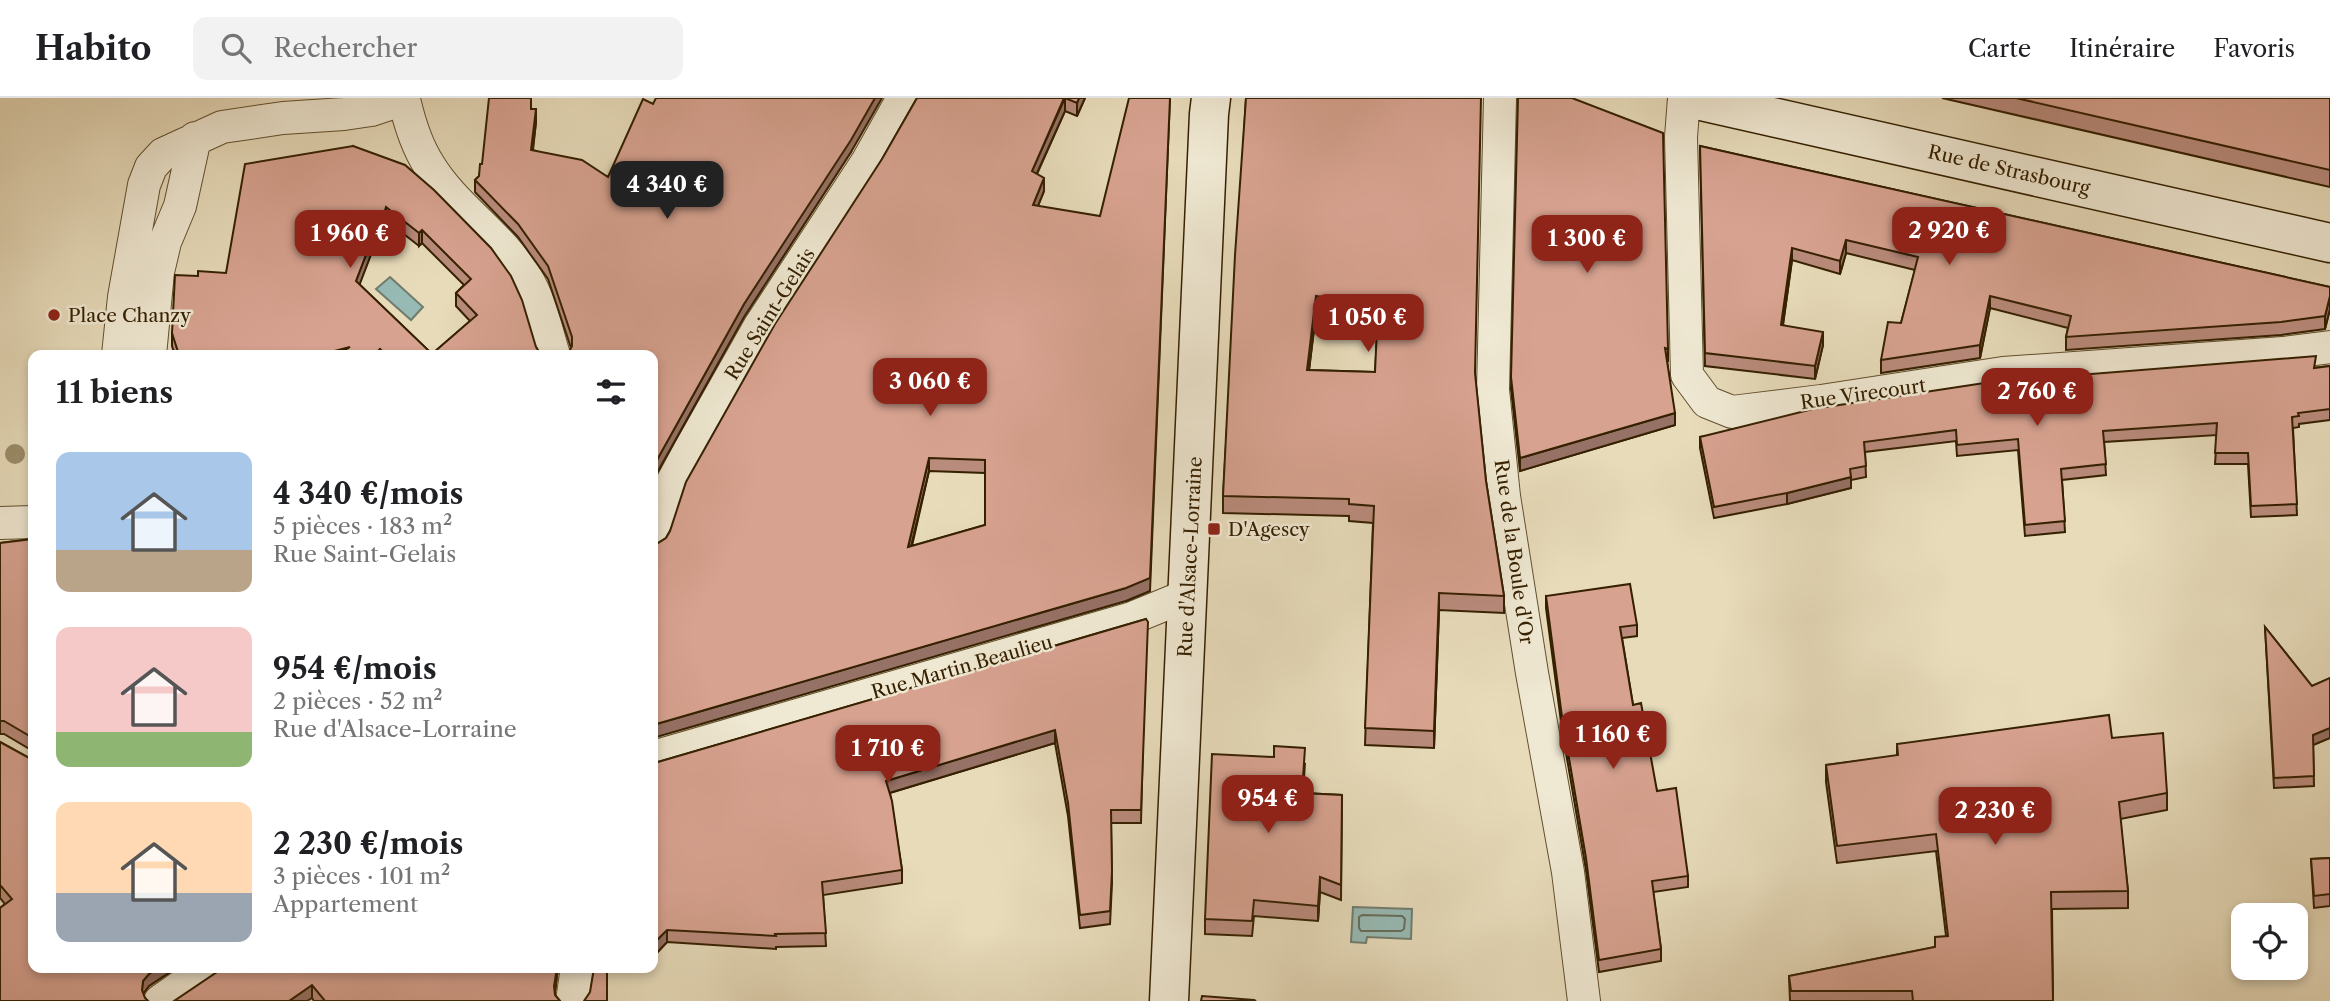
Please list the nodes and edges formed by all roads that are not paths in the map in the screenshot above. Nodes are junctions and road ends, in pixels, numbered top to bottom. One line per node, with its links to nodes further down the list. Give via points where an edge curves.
1 (903, 98): 12 (street, Rue Saint-Gelais)
2 (1500, 98): 21 (street, Rue de la Boule d'Or, via 1493,390 1504,496 1568,872)
3 (1686, 98): 7 (main road, Rue de Strasbourg); 8 (street, Rue Virecourt, via 1681,137 1687,375 1707,402 1732,412 2003,373)
4 (404, 99): 6 (street, via 371,110 222,127); 11 (street, via 429,164 527,279)
5 (1208, 103): 14 (main road, Rue d'Alsace-Lorraine)
6 (195, 138): 9 (street, via 163,154 144,185); 10 (street, via 180,206 158,272)
7 (2330, 243)
8 (2330, 347)
9 (119, 350)
10 (150, 350)
11 (553, 350)
12 (661, 484): 13 (street, Rue Saint-Gelais)
13 (658, 504)
14 (1188, 595): 15 (street, Rue Martin Beaulieu, via 1132,618); 20 (main road, Rue d'Alsace-Lorraine)
15 (658, 756)
16 (200, 973): 18 (street)
17 (576, 973): 19 (street)
18 (160, 1001)
19 (572, 1001)
20 (1169, 1001)
21 (1584, 1001)

